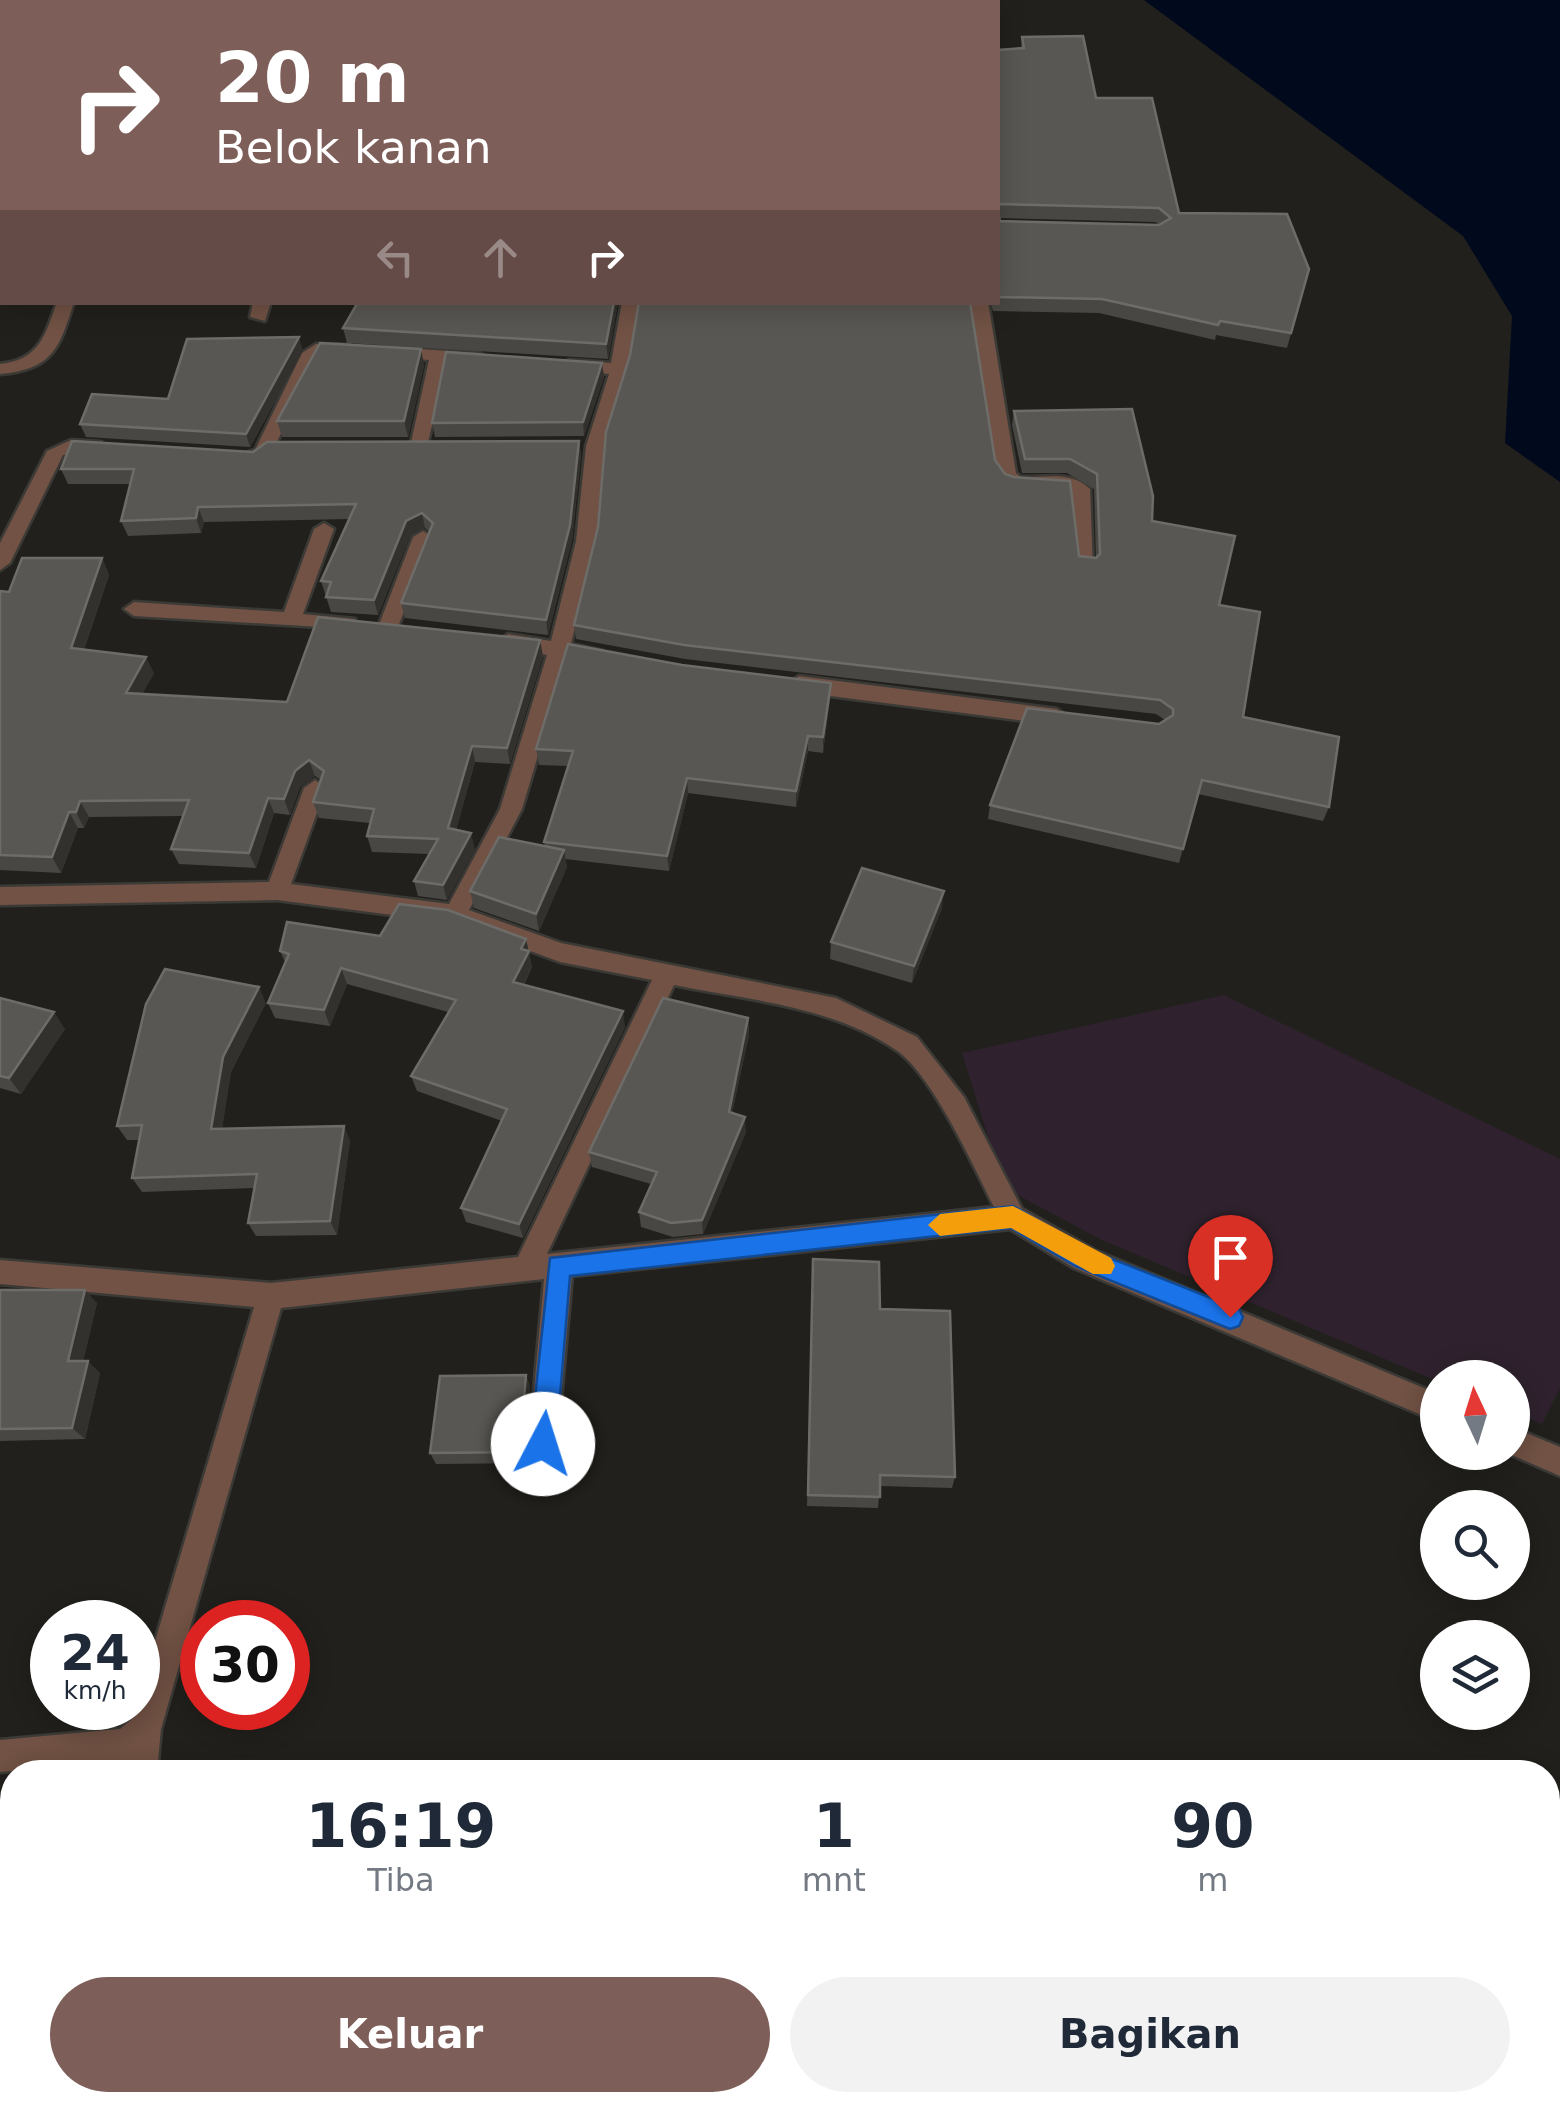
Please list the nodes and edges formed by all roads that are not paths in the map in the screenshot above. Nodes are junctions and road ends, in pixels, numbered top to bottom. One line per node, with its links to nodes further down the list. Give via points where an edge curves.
1 (65, 305): 7 (street, via 44,356 22,368)
2 (630, 305): 8 (street)
3 (980, 305): 15 (street, via 1008,474 1028,486 1067,481 1080,489)
4 (438, 356): 5 (street); 9 (street); 11 (street, via 316,349 275,447 258,457)
5 (501, 360)
6 (540, 363): 8 (street)
7 (0, 369)
8 (619, 369): 19 (street, via 586,446 586,541)
9 (419, 447)
10 (126, 450): 14 (street, via 56,451)
11 (217, 458)
12 (324, 528): 17 (street)
13 (423, 537): 17 (street, via 398,628)
14 (0, 563)
15 (1086, 564)
16 (134, 609): 17 (street)
17 (292, 620)
18 (483, 638): 19 (street)
19 (559, 646): 20 (street); 26 (street, via 511,809)
20 (614, 659)
21 (781, 682): 22 (street)
22 (1073, 719)
23 (315, 788): 24 (street)
24 (277, 891): 25 (street); 26 (street)
25 (0, 896)
26 (454, 914): 27 (street, via 560,952)
27 (666, 975): 28 (street, via 836,1008 908,1044 955,1105); 30 (street)
28 (1013, 1217): 29 (street); 33 (street, via 1084,1258)
29 (559, 1266): 30 (street); 34 (street)
30 (528, 1268): 32 (street)
31 (0, 1272): 32 (street)
32 (271, 1296): 37 (street)
33 (1420, 1400)
34 (543, 1444)
35 (1530, 1449): 36 (street)
36 (1560, 1462)
37 (160, 1680)
38 (144, 1730): 40 (street, via 126,1744)
39 (146, 1730): 41 (street)
40 (0, 1756)
41 (142, 1760)

